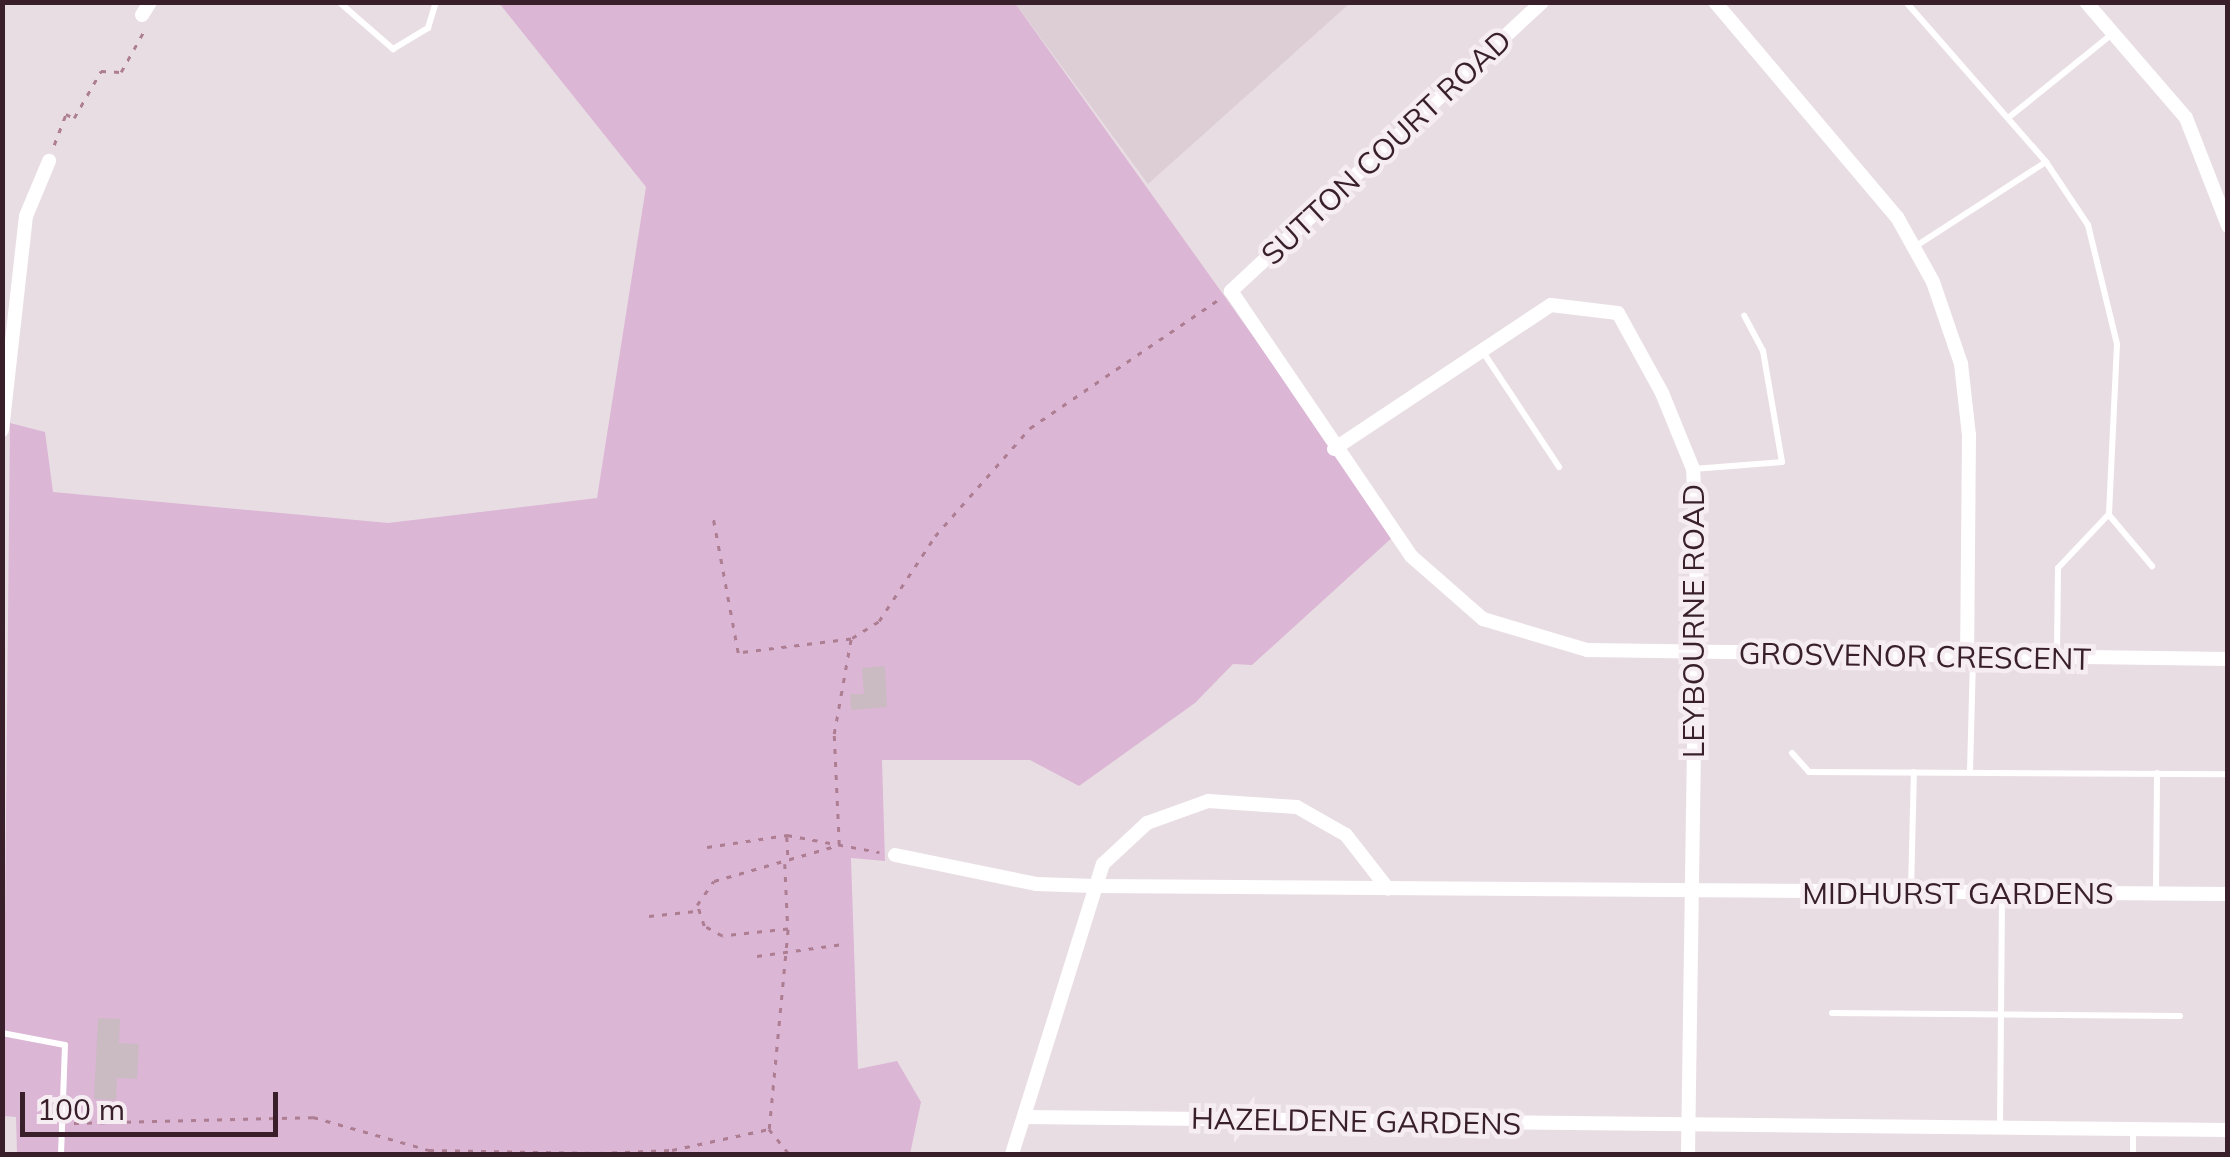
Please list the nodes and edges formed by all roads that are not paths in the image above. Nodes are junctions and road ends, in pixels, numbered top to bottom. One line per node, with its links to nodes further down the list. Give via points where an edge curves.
1 (339, 2): 2 (lane, via 393,50 428,28)
2 (436, 2)
3 (1542, 2): 13 (street, SUTTON COURT ROAD)
4 (1715, 2): 12 (street, via 1833,137)
5 (1906, 2): 8 (lane)
6 (2086, 2): 7 (street)
7 (2114, 33): 8 (lane); 11 (street, via 2186,118)
8 (2008, 118): 10 (lane)
9 (49, 162): 16 (street, via 26,216)
10 (2046, 162): 12 (lane); 20 (lane, via 2080,207 2112,304)
11 (2228, 226)
12 (1914, 248): 23 (street, via 1961,364)
13 (1231, 291): 17 (street, GROSVENOR CRESCENT)
14 (1744, 316): 19 (lane, via 1763,351 1782,462)
15 (1482, 351): 17 (street, LEYBOURNE ROAD); 18 (lane); 19 (street, LEYBOURNE ROAD, via 1552,305 1618,313)
16 (2, 430)
17 (1334, 450): 22 (street, GROSVENOR CRESCENT, via 1411,556 1483,618 1587,650)
18 (1559, 467)
19 (1693, 469): 22 (street, LEYBOURNE ROAD)
20 (2109, 514): 21 (lane); 24 (lane, via 2058,568)
21 (2152, 566)
22 (1696, 654): 23 (street, GROSVENOR CRESCENT); 34 (street, LEYBOURNE ROAD)
23 (1970, 657): 24 (street, GROSVENOR CRESCENT); 28 (lane)
24 (2057, 658): 25 (street, GROSVENOR CRESCENT)
25 (2228, 660)
26 (1792, 753): 27 (lane, via 1808,772)
27 (1914, 772): 28 (lane); 35 (lane)
28 (1970, 772): 29 (lane)
29 (2157, 773): 30 (lane); 37 (lane)
30 (2228, 774)
31 (895, 854): 32 (street, MIDHURST GARDENS, via 1036,884)
32 (1094, 886): 33 (street, MIDHURST GARDENS); 33 (street, via 1103,864 1146,823 1238,799 1322,818); 43 (street)
33 (1388, 890): 34 (street, MIDHURST GARDENS)
34 (1690, 892): 35 (street, MIDHURST GARDENS); 44 (street, LEYBOURNE ROAD)
35 (1911, 893): 36 (street, MIDHURST GARDENS)
36 (2002, 893): 37 (street, MIDHURST GARDENS); 40 (lane)
37 (2156, 894): 38 (street, MIDHURST GARDENS)
38 (2228, 894)
39 (1832, 1013): 40 (lane)
40 (2001, 1014): 41 (lane); 45 (lane)
41 (2180, 1016)
42 (2, 1033): 48 (lane, via 65,1045)
43 (1024, 1117): 44 (street, HAZELDENE GARDENS); 49 (street)
44 (1688, 1126): 45 (street); 50 (street, LEYBOURNE ROAD)
45 (2000, 1128): 46 (street)
46 (2133, 1130): 47 (street); 51 (lane)
47 (2228, 1130)
48 (61, 1154)
49 (1012, 1154)
50 (1688, 1154)
51 (2133, 1154)

